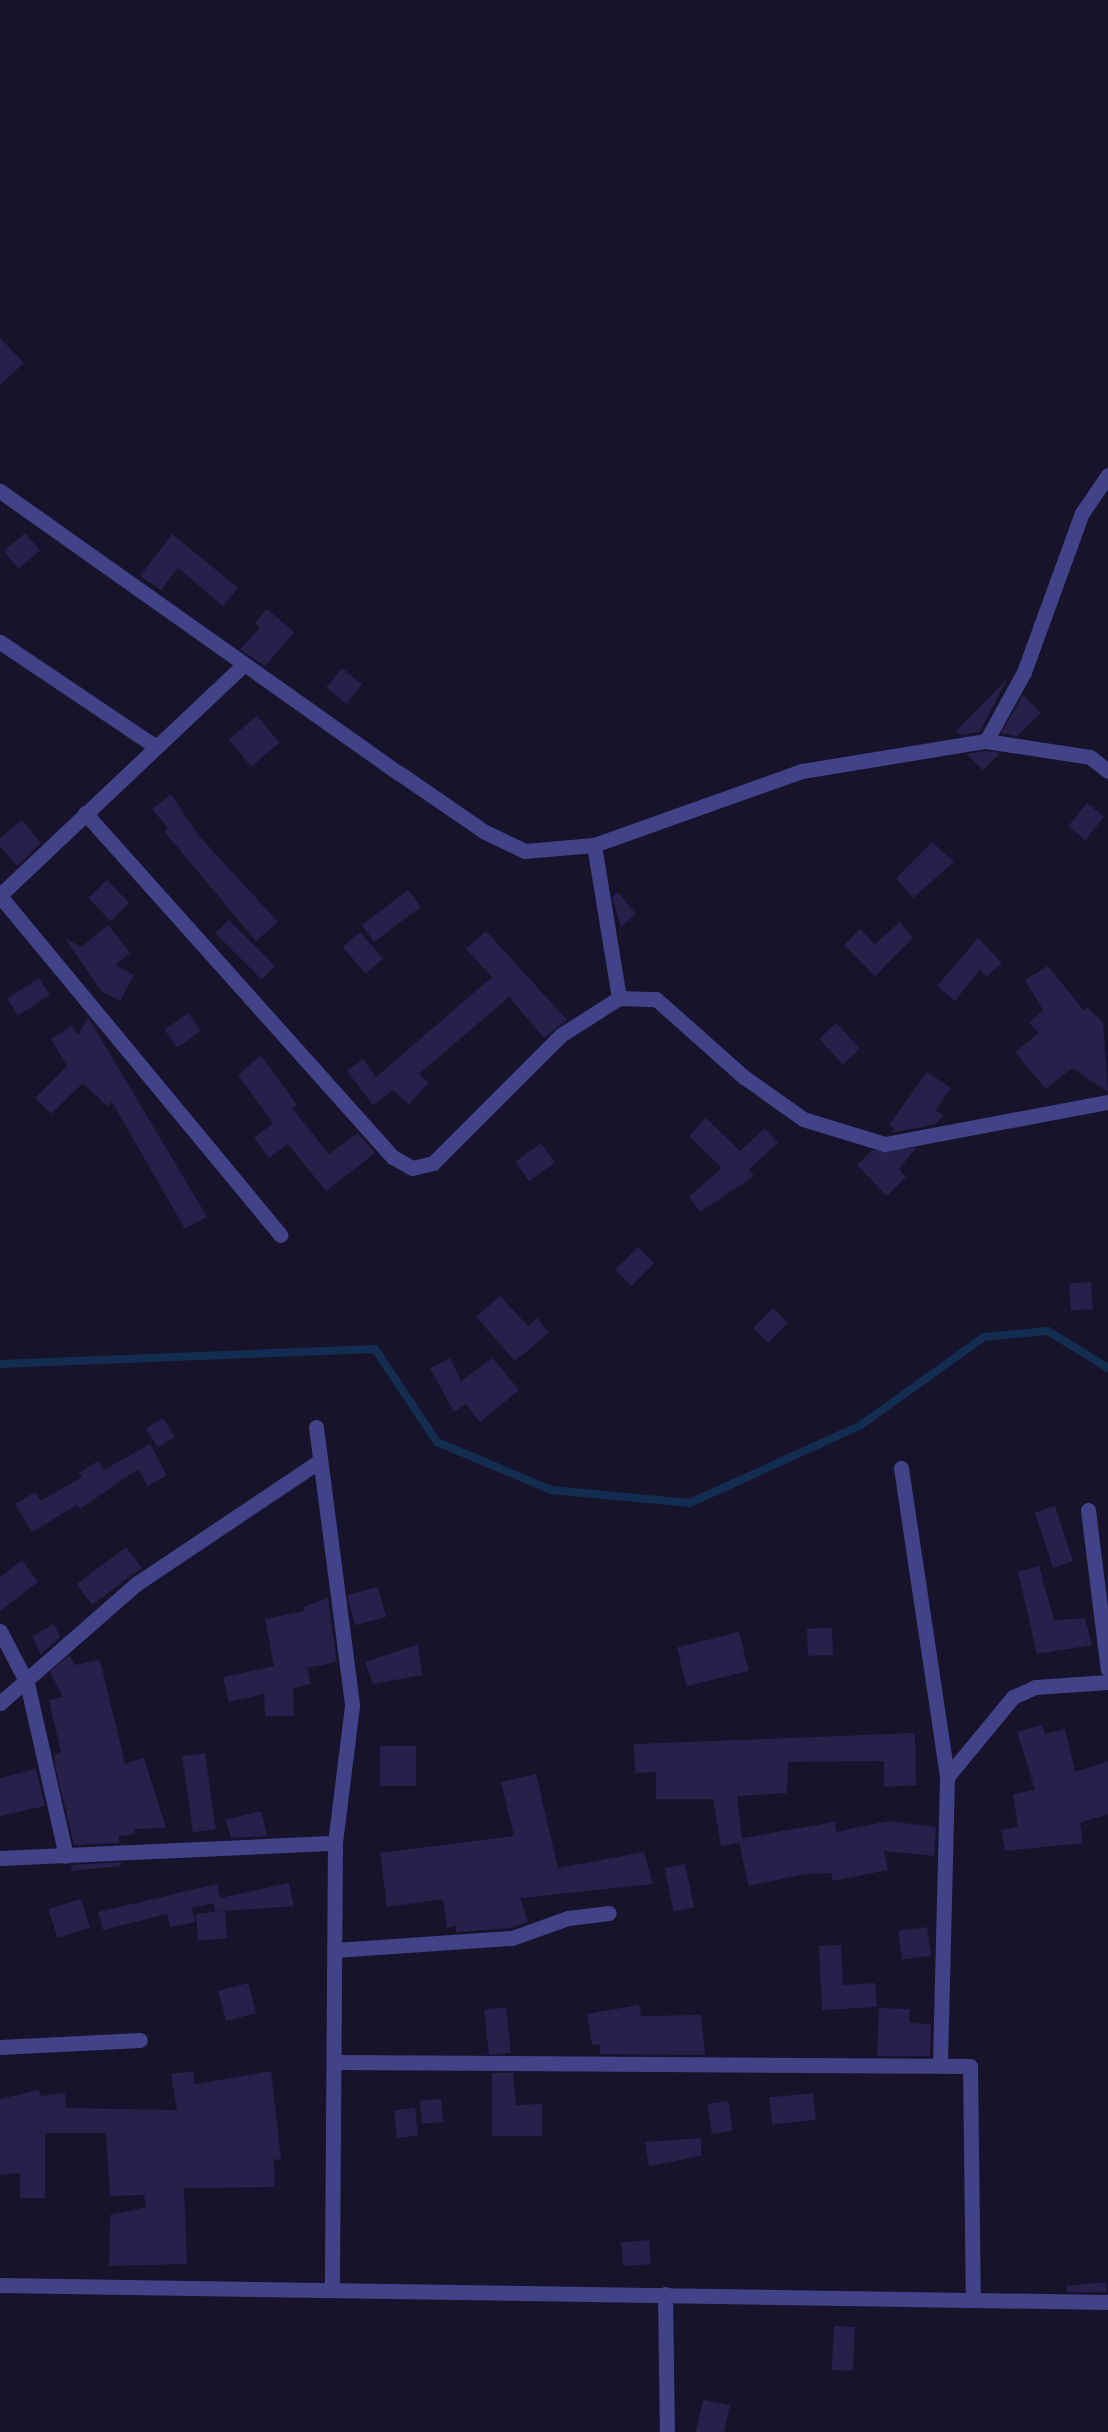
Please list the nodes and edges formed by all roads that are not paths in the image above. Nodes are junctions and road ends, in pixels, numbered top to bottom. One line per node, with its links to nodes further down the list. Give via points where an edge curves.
1 (1108, 475): 5 (street, via 1082,513 1024,672)
2 (0, 491): 4 (street)
3 (0, 642): 6 (street)
4 (244, 664): 6 (street); 9 (street, via 485,832 525,851)
5 (986, 741): 7 (street, via 1090,757); 9 (street, via 802,771)
6 (156, 747): 8 (street)
7 (1108, 771)
8 (85, 813): 10 (street); 11 (street, via 393,1157 412,1168 433,1163 561,1035)
9 (594, 845): 11 (street)
10 (0, 896): 13 (street)
11 (619, 998): 12 (street, via 656,999 744,1077 803,1119 885,1144)
12 (1108, 1102)
13 (280, 1235)
14 (316, 1427): 15 (street)
15 (321, 1461): 20 (street, via 136,1584 63,1644); 24 (street, via 352,1706)
16 (901, 1468): 23 (street)
17 (1088, 1510): 19 (street)
18 (0, 1631): 20 (street)
19 (1108, 1670)
20 (27, 1683): 22 (street); 25 (street)
21 (1108, 1683): 23 (street, via 1035,1687 1013,1697)
22 (0, 1703)
23 (946, 1777): 32 (street)
24 (336, 1843): 25 (street); 28 (street)
25 (66, 1856): 26 (street)
26 (0, 1858)
27 (609, 1914): 28 (street, via 568,1918 512,1938)
28 (335, 1950): 31 (street)
29 (140, 2040): 30 (street)
30 (0, 2047)
31 (334, 2062): 32 (street); 34 (street)
32 (940, 2063): 36 (street, via 970,2066)
33 (0, 2285): 34 (street)
34 (332, 2289): 35 (street)
35 (665, 2294): 36 (street); 38 (street)
36 (973, 2300): 37 (street)
37 (1108, 2302)
38 (667, 2432)

